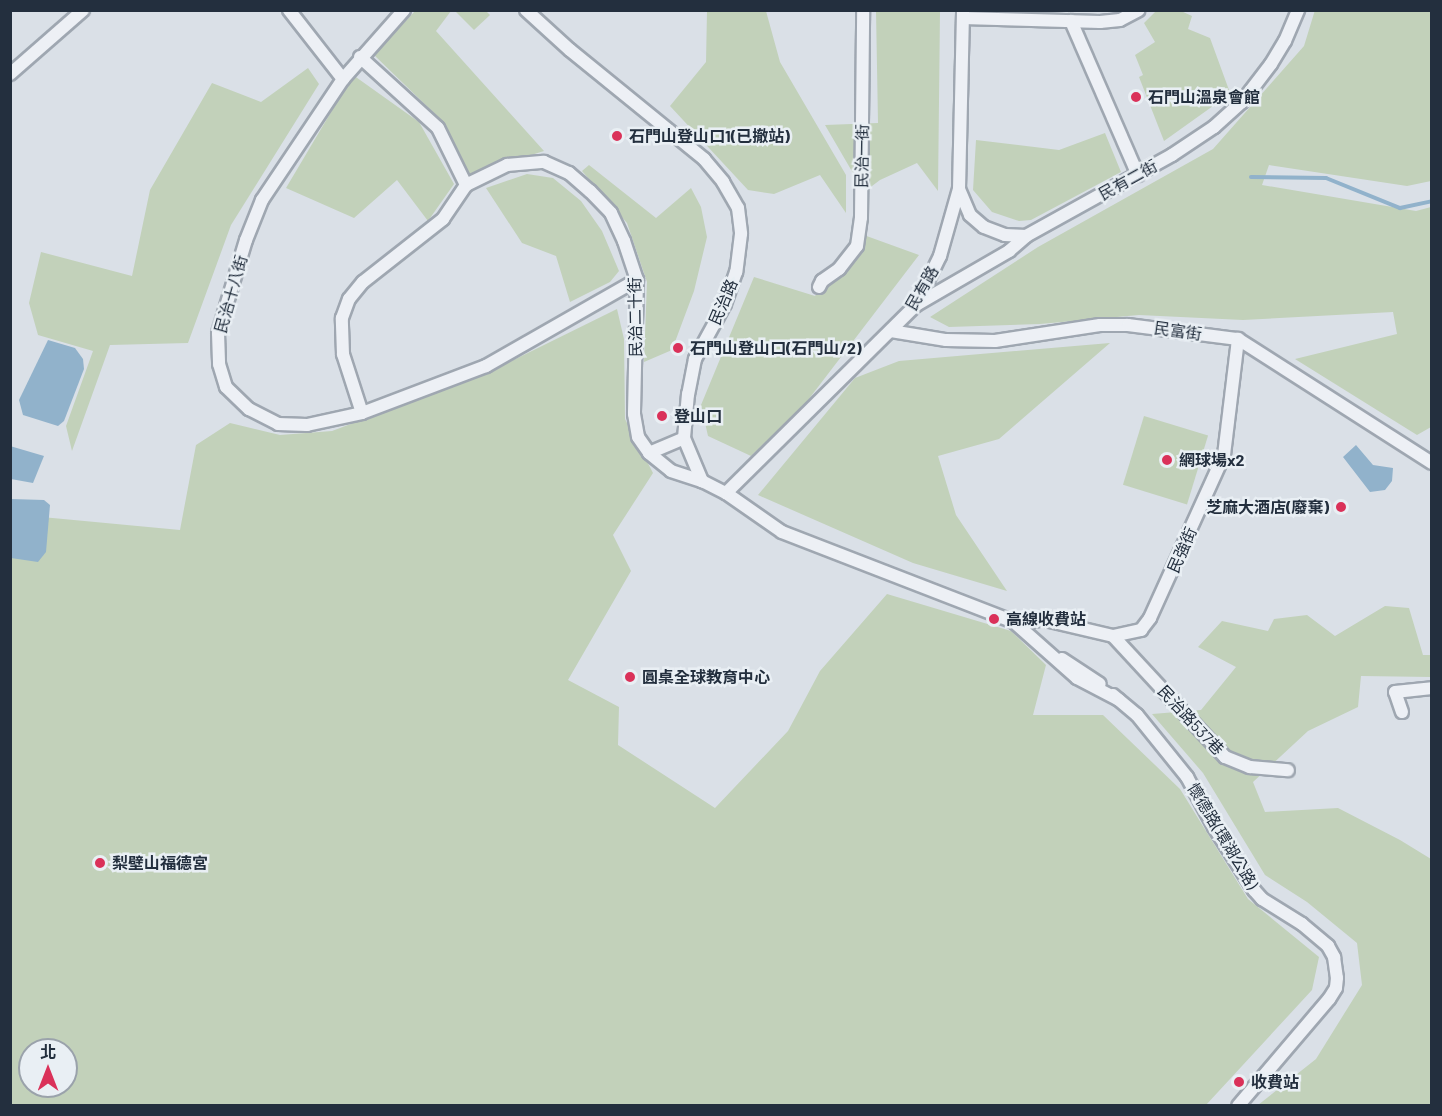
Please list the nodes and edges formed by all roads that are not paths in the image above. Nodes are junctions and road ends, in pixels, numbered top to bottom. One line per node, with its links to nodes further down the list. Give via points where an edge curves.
1 (83, 10): 11 (street)
2 (289, 10): 12 (street)
3 (404, 10): 10 (street, 民治十八街)
4 (526, 10): 23 (street, 民治路, via 704,159 738,208 741,234 736,272 725,304 695,359)
5 (863, 10): 18 (street, 民治一街, via 861,218 857,246)
6 (1139, 10): 9 (street, via 1120,20)
7 (1298, 10): 13 (street, 民有二街, via 1285,41 1242,102 1214,127)
8 (963, 14): 9 (street); 15 (street, 民有路)
9 (1071, 21): 13 (street)
10 (360, 57): 12 (street, 民治十八街); 14 (street, via 438,128)
11 (10, 74)
12 (343, 79): 22 (street, 民治十八街, via 262,200 218,333 219,364 226,387 249,409 278,424 308,425)
13 (1138, 175): 16 (street, 民有二街)
14 (466, 185): 17 (street, 民治二十街, via 507,165 544,162 569,173 611,213); 22 (street, 民治二十街, via 443,219 380,268 349,299 342,318 344,354)
15 (959, 189): 16 (street, via 970,215 984,227); 19 (street, 民有路, via 940,256)
16 (1026, 237): 19 (street, 民有二街)
17 (637, 280): 22 (street, 民治十八街, via 486,366); 24 (street, 民治二十街, via 634,414 638,438)
18 (819, 287)
19 (916, 305): 20 (street, 民有路)
20 (891, 331): 21 (street, 民富街, via 946,340 995,341 1101,325 1128,325); 27 (street, 民有路)
21 (1238, 339): 25 (street, 民富街); 29 (street, 民強街, via 1224,455 1150,618 1141,630)
22 (362, 413)
23 (684, 438): 24 (street); 26 (street, 民治路)
24 (649, 453): 26 (street, 民治二十街, via 671,471)
25 (1431, 463)
26 (702, 481): 27 (street)
27 (726, 493): 28 (street, via 782,532)
28 (1014, 622): 29 (street, 民強街, via 1045,620); 33 (street, 懷德路(環湖公路), via 1042,647 1083,670 1137,715 1187,777 1254,890 1302,924 1328,946 1334,957 1336,988 1329,999)
29 (1113, 636): 32 (street, 民治路537巷, via 1225,757 1250,767)
30 (1431, 688): 31 (street, via 1395,692)
31 (1402, 712)
32 (1288, 770)
33 (1238, 1106)

